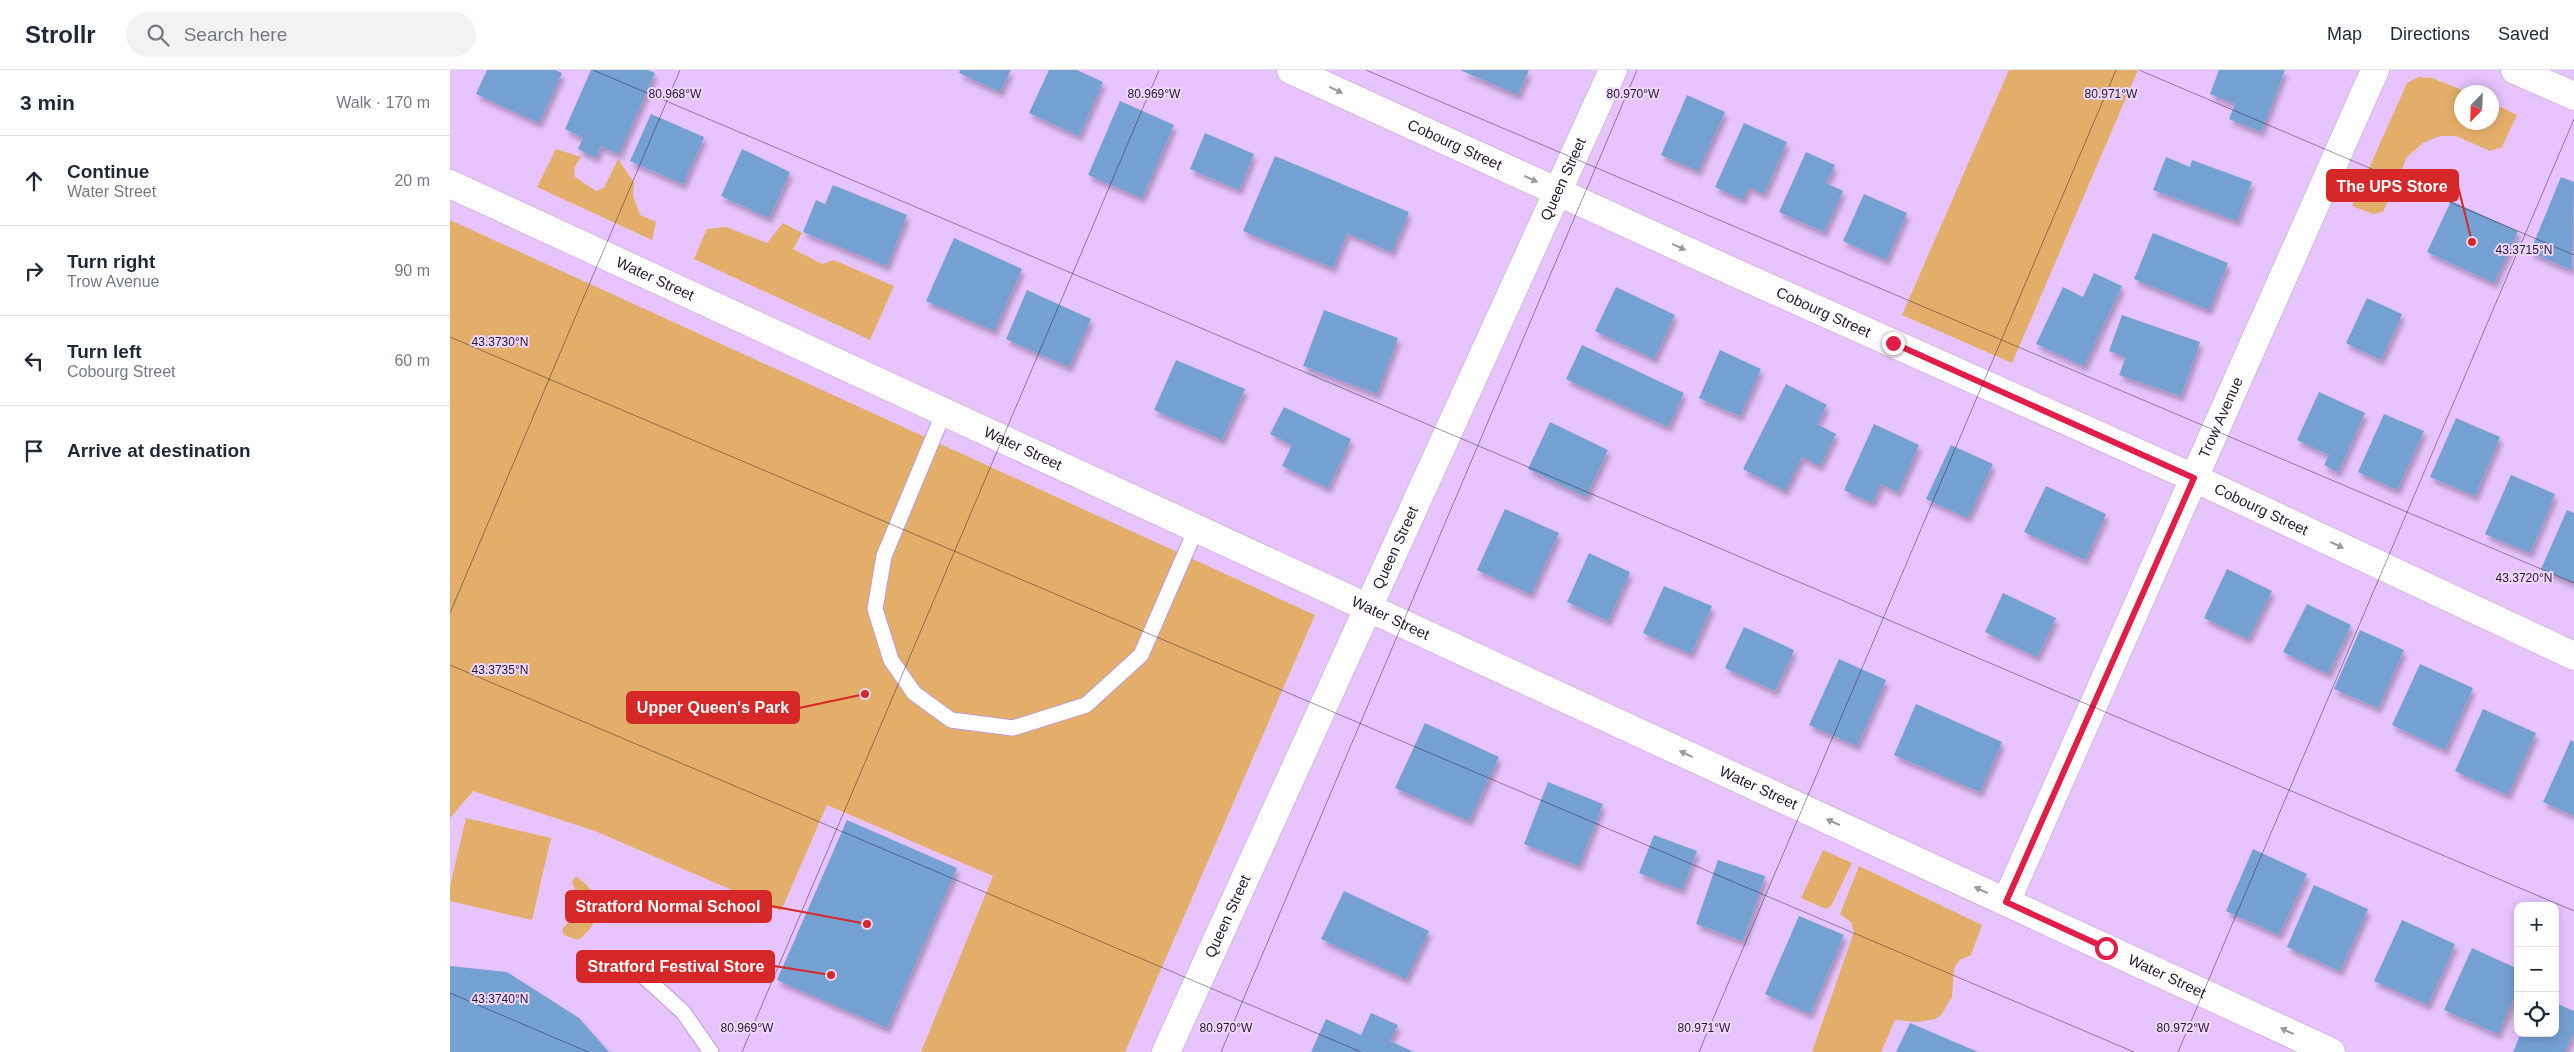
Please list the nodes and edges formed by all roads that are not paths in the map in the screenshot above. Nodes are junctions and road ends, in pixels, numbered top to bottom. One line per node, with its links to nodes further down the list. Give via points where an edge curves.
1 (1291, 70): 7 (street, Cobourg Street, one-way to 7)
2 (1613, 70): 7 (street, Queen Street)
3 (2375, 70): 9 (street, Trow Avenue)
4 (2515, 70): 5 (street)
5 (2574, 96)
6 (450, 184): 8 (street, Water Street)
7 (1557, 192): 9 (street, Cobourg Street, one-way to 9); 11 (street, Queen Street)
8 (944, 412): 10 (street, Water Street); 10 (lane, via 884,556 875,609 891,660 914,693 951,720 1013,728 1086,705 1141,656)
9 (2194, 478): 12 (street, Cobourg Street, one-way to 12); 13 (street, Trow Avenue)
10 (1196, 529): 11 (street, Water Street)
11 (1368, 608): 13 (street, Water Street, one-way to 11); 16 (street, Queen Street)
12 (2574, 656)
13 (2006, 902): 17 (street, Water Street, one-way to 13)
14 (626, 960): 15 (lane, via 682,1012)
15 (711, 1052)
16 (1166, 1052)
17 (2331, 1052)

